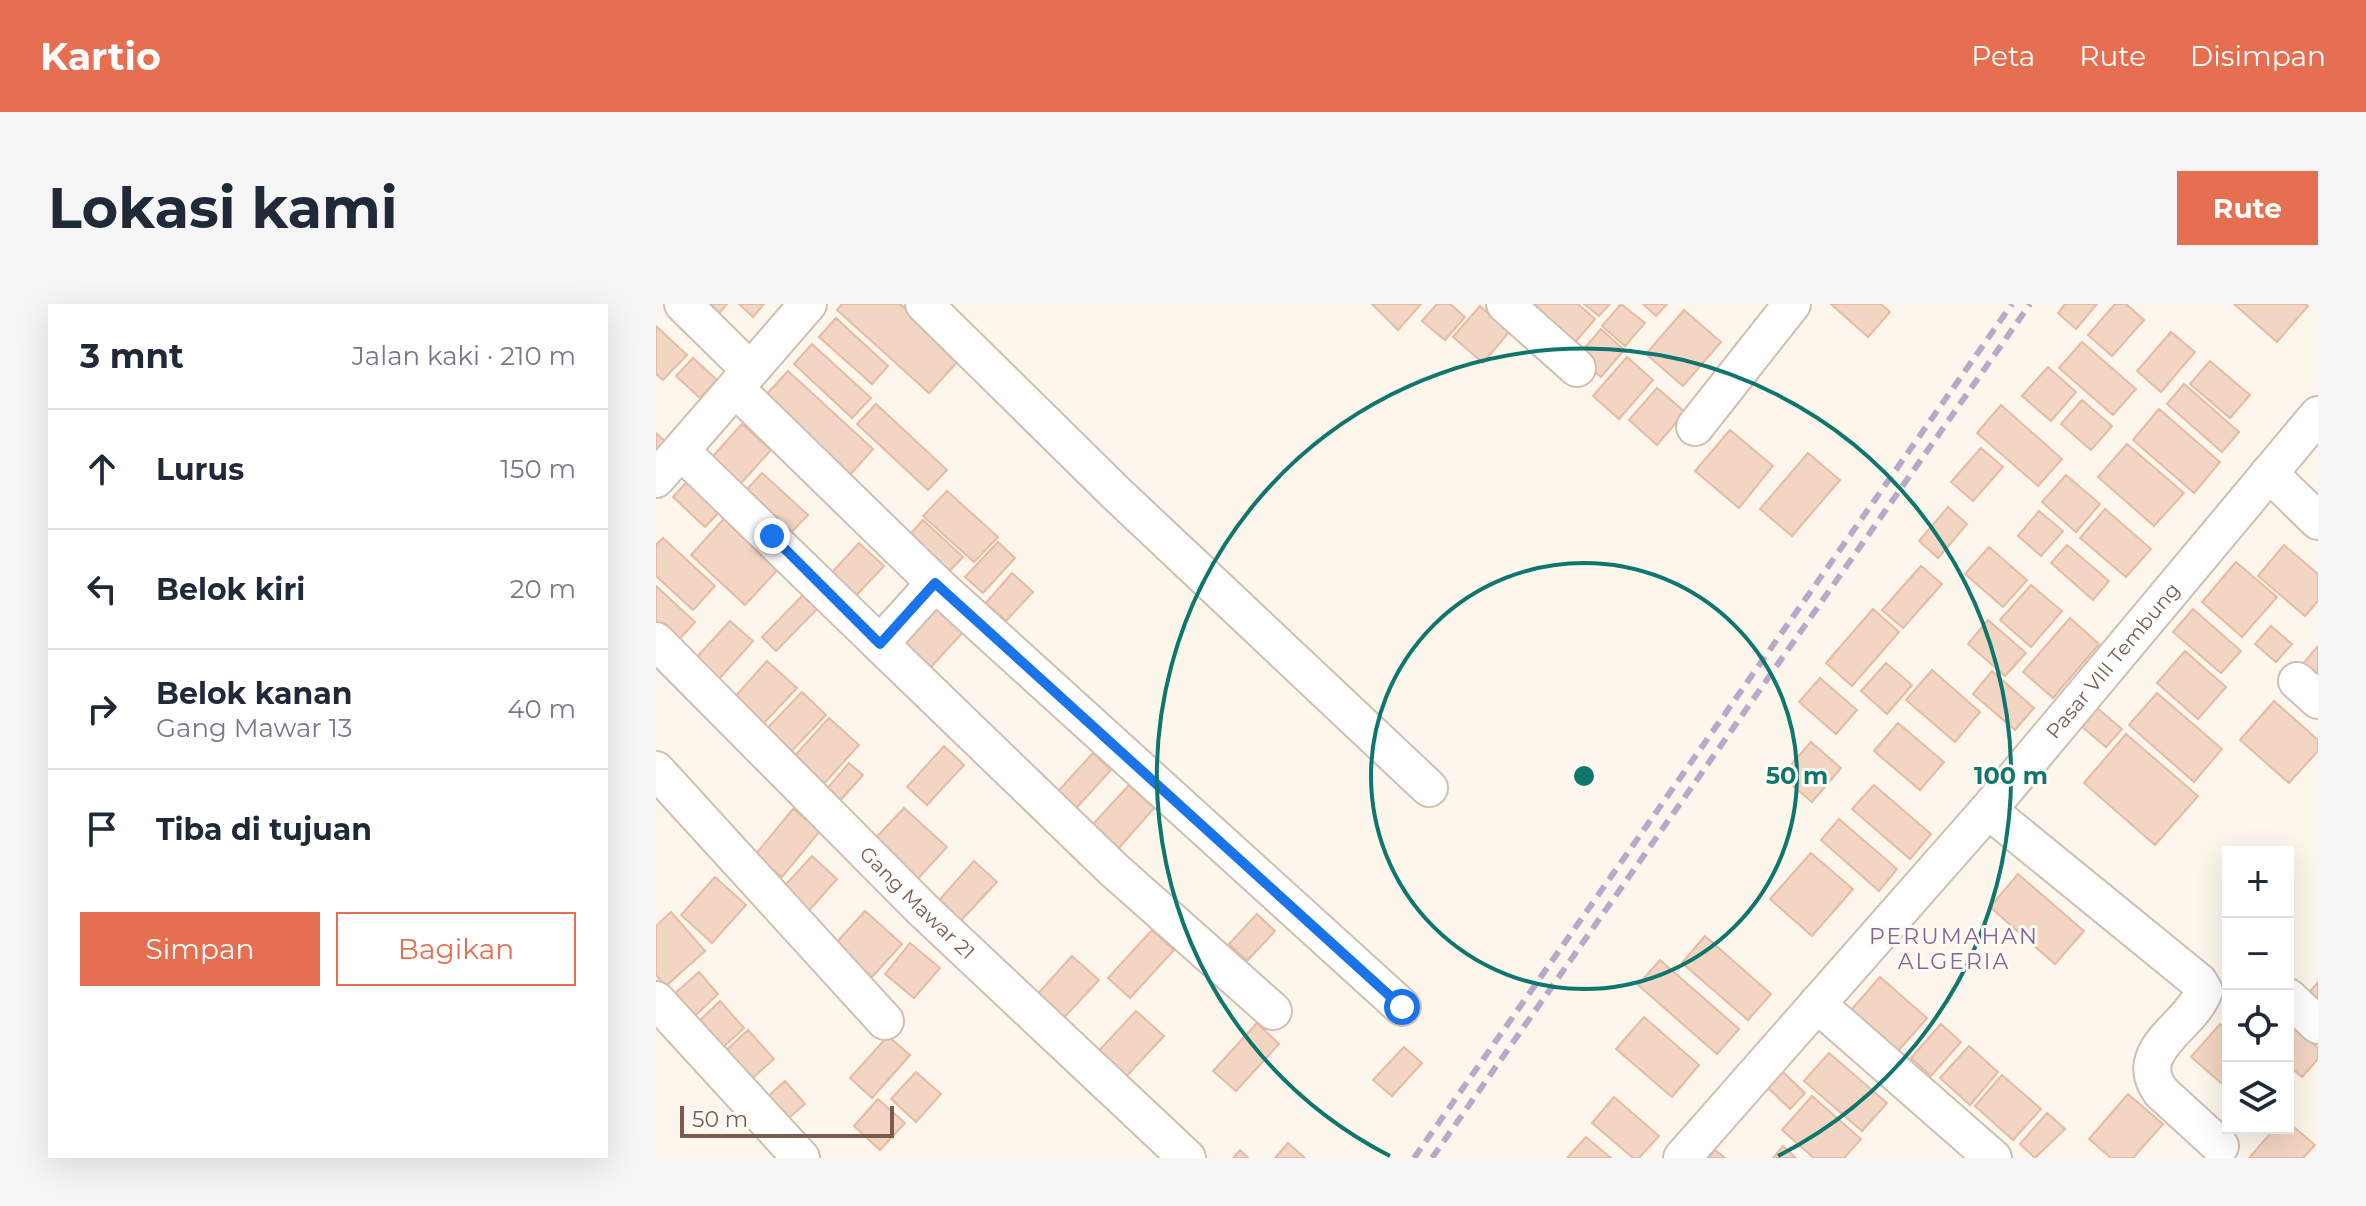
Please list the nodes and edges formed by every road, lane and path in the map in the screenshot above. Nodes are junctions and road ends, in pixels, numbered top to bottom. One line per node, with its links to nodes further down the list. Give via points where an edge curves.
1 (683, 304): 7 (street)
2 (808, 304): 7 (street)
3 (924, 304): 18 (street)
4 (1505, 304): 6 (street)
5 (1792, 304): 9 (street)
6 (1577, 368)
7 (743, 380): 10 (street); 14 (street)
8 (2318, 415): 11 (street, Pasar VIII Tembung)
9 (1695, 427)
10 (681, 451): 12 (street); 16 (street)
11 (2269, 473): 13 (street); 19 (street, Pasar VIII Tembung)
12 (656, 479)
13 (2318, 521)
14 (935, 583): 16 (street); 23 (street)
15 (656, 641): 29 (street, Gang Mawar 21, via 922,909)
16 (880, 644): 24 (street, via 1102,859)
17 (656, 770): 25 (street)
18 (1429, 788)
19 (1988, 810): 22 (street, Pasar VIII Tembung); 27 (street, via 2199,982 2204,991 2200,1002 2159,1048 2150,1068 2161,1092)
20 (656, 1000): 28 (street)
21 (2294, 1003): 26 (street)
22 (1817, 1004): 30 (street, Pasar VIII Tembung); 31 (street)
23 (1402, 1007)
24 (1273, 1011)
25 (885, 1021)
26 (2318, 1025)
27 (2220, 1146)
28 (801, 1158)
29 (1187, 1158)
30 (1682, 1158)
31 (1993, 1158)

